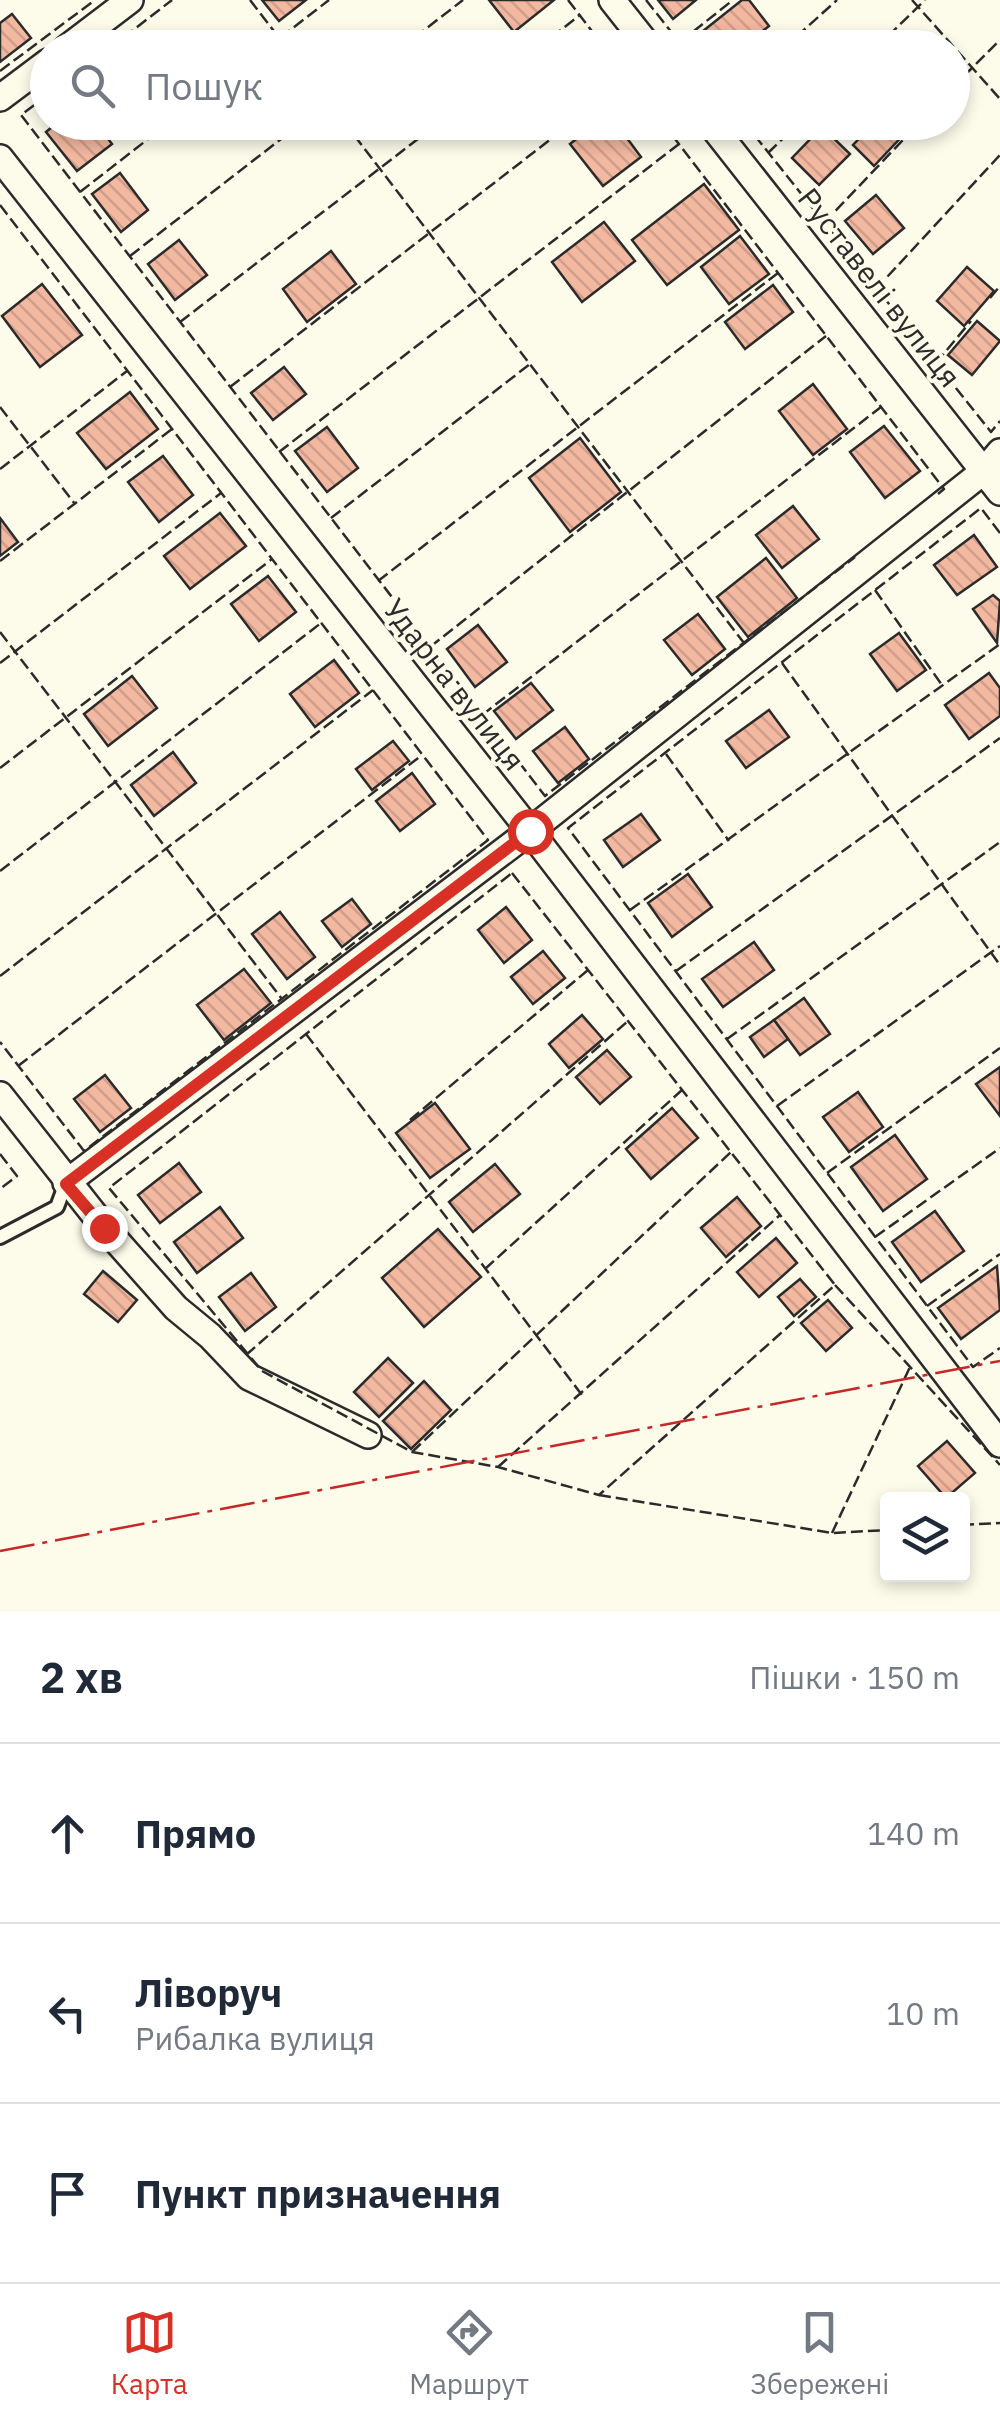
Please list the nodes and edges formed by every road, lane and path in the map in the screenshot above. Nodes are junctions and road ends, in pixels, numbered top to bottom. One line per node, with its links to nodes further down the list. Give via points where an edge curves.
1 (130, 0): 3 (street)
2 (612, 0): 4 (street)
3 (91, 30)
4 (636, 30)
5 (30, 76): 6 (street)
6 (0, 98)
7 (724, 140): 9 (street, Руставелі вулиця)
8 (0, 158): 11 (street, Ударна вулиця)
9 (992, 462): 10 (street, Руставелі вулиця); 11 (street)
10 (1000, 492)
11 (530, 831): 13 (street); 16 (street, Ударна вулиця)
12 (0, 1095): 13 (street)
13 (66, 1184): 14 (lane, via 57,1206); 15 (street, via 176,1308 249,1377)
14 (0, 1237)
15 (368, 1435)
16 (1000, 1444)

